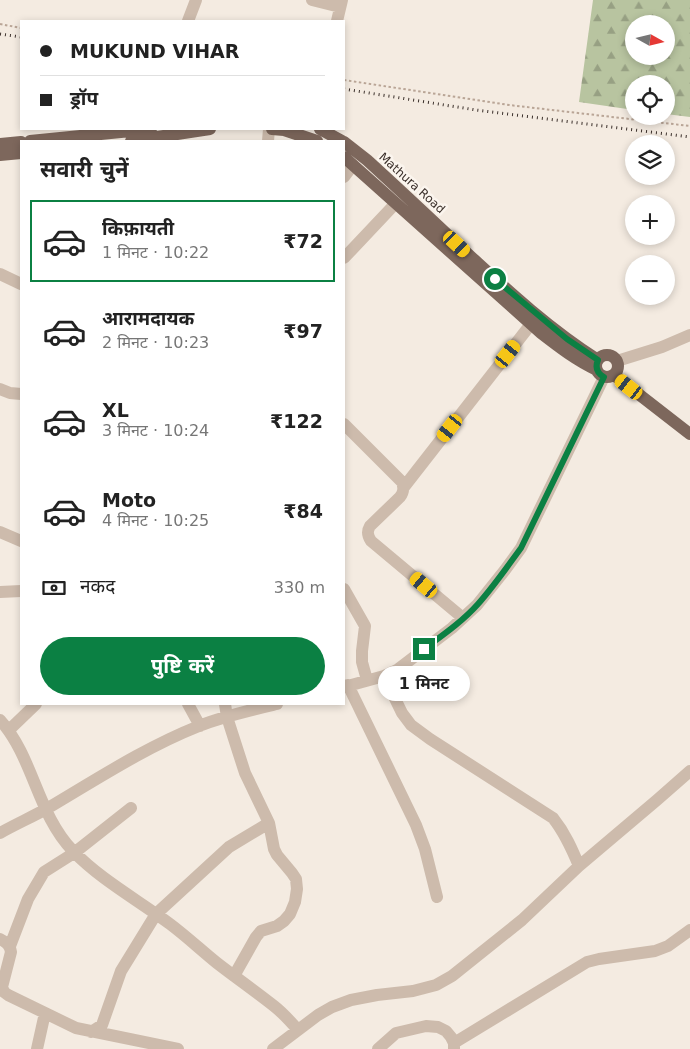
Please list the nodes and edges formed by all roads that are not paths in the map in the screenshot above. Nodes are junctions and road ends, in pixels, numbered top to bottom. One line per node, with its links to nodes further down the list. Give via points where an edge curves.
1 (196, 0): 4 (street)
2 (312, 0): 3 (street)
3 (341, 4): 5 (street)
4 (188, 20)
5 (337, 20)
6 (206, 130): 11 (main road)
7 (284, 130): 14 (main road)
8 (322, 130): 15 (main road, Mathura Road)
9 (163, 133): 10 (main road); 11 (main road)
10 (148, 135): 12 (main road); 13 (main road)
11 (180, 137)
12 (50, 140)
13 (135, 140)
14 (314, 140)
15 (339, 140)
16 (20, 142): 17 (main road)
17 (0, 144)
18 (345, 144): 25 (main road, Mathura Road, via 394,185)
19 (20, 153): 20 (main road)
20 (0, 154)
21 (348, 161): 22 (main road, Mathura Road)
22 (395, 204): 23 (street); 25 (main road, Mathura Road)
23 (345, 257)
24 (0, 274): 26 (street)
25 (482, 274): 27 (main road, Mathura Road); 30 (main road, Mathura Road)
26 (20, 284)
27 (531, 324): 30 (main road, Mathura Road, via 564,351); 35 (street)
28 (690, 335): 30 (street)
29 (690, 343): 30 (street, via 648,360)
30 (608, 369): 34 (main road, Mathura Road); 41 (street, via 521,548 478,604)
31 (0, 388): 32 (street)
32 (20, 394)
33 (345, 425): 35 (street)
34 (690, 434)
35 (404, 487): 41 (street, via 400,497 370,526 368,536)
36 (0, 532): 37 (street)
37 (20, 541)
38 (345, 591): 43 (street, via 365,626 362,662)
39 (0, 592): 40 (street)
40 (20, 592)
41 (463, 618): 42 (street, via 397,670)
42 (384, 676): 43 (street); 58 (street, via 411,725 554,818)
43 (368, 680): 44 (street)
44 (346, 686): 59 (street, via 416,825)
45 (34, 705): 50 (street)
46 (189, 705): 51 (street)
47 (225, 705): 49 (street)
48 (273, 705): 49 (street)
49 (227, 717): 51 (street); 55 (street, via 245,773)
50 (4, 725): 54 (street, via 16,740)
51 (200, 726): 54 (street, via 112,768)
52 (690, 770): 58 (street)
53 (131, 808): 57 (street)
54 (46, 809): 56 (street); 57 (street, via 62,840)
55 (269, 823): 60 (street, via 230,847); 63 (street, via 276,855 296,879 295,902 284,921 260,931)
56 (0, 832)
57 (74, 853): 60 (street, via 91,869); 62 (street, via 44,872)
58 (579, 866): 65 (street, via 522,920 452,976 436,985 413,991 345,1003 318,1015)
59 (437, 897)
60 (156, 914): 63 (street); 66 (street, via 121,972 102,1025)
61 (690, 930): 67 (street, via 655,951 587,962)
62 (5, 943): 64 (street, via 10,952 2,987 4,992)
63 (234, 976): 65 (street, via 275,1007)
64 (45, 1013): 66 (street); 68 (street)
65 (298, 1030): 70 (street)
66 (91, 1032): 69 (street)
67 (454, 1046): 71 (street, via 446,1031 426,1026 396,1033)
68 (37, 1049)
69 (178, 1049)
70 (273, 1049)
71 (378, 1049)

